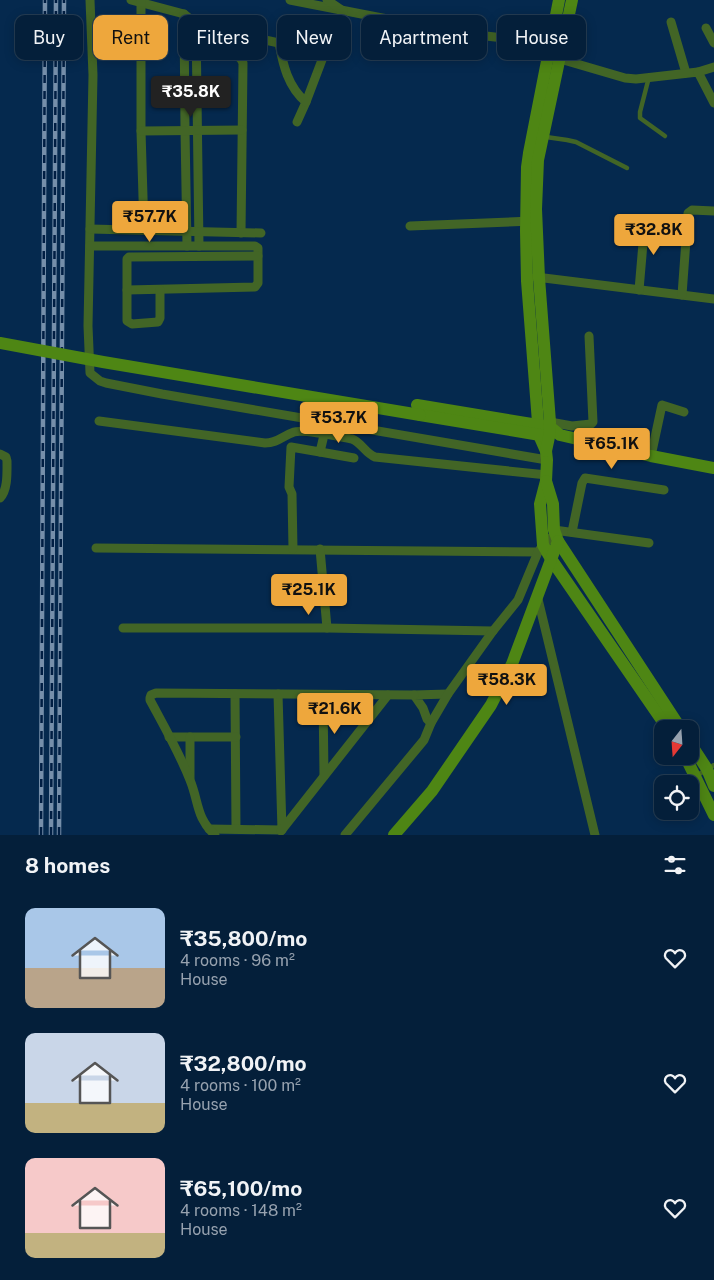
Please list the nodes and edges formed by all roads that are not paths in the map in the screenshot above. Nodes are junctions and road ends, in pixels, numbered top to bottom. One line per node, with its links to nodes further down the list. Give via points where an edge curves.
1 (90, 0): 42 (street, via 93,75)
2 (131, 0): 7 (street)
3 (290, 0): 8 (street)
4 (326, 0): 8 (street)
5 (559, 0): 11 (street)
6 (572, 0): 12 (street)
7 (141, 2): 9 (street); 31 (street)
8 (343, 11): 10 (street); 15 (street)
9 (184, 14): 32 (street)
10 (341, 15)
11 (558, 15)
12 (567, 15)
13 (671, 22): 26 (street)
14 (706, 28): 16 (street)
15 (497, 37)
16 (714, 42)
17 (196, 60): 33 (street)
18 (242, 60): 34 (street)
19 (282, 60): 28 (street, via 290,84)
20 (322, 60): 28 (street)
21 (552, 60): 40 (street, via 528,159)
22 (560, 60): 35 (street)
23 (563, 60): 27 (street, via 625,78)
24 (714, 67): 25 (street)
25 (698, 72): 26 (street); 29 (street)
26 (686, 73): 27 (street)
27 (649, 77): 36 (lane, via 640,118)
28 (306, 102): 30 (street)
29 (714, 103)
30 (297, 122)
31 (141, 130): 32 (street); 43 (street)
32 (185, 130): 33 (street); 44 (street)
33 (197, 130): 34 (street); 45 (street)
34 (242, 130): 46 (street)
35 (542, 136): 37 (lane, via 576,142); 40 (street)
36 (664, 136)
37 (627, 168)
38 (714, 211): 58 (street, via 692,210 688,213)
39 (644, 220): 57 (street)
40 (532, 221): 41 (street); 54 (street)
41 (410, 226)
42 (90, 229): 43 (street); 48 (street)
43 (141, 230): 44 (street); 49 (street)
44 (187, 231): 45 (street); 50 (street)
45 (199, 232): 46 (street); 51 (street)
46 (241, 233): 47 (street)
47 (261, 233)
48 (90, 246): 49 (street); 66 (street, via 88,326 90,373 95,378 162,394)
49 (139, 246): 50 (street); 52 (street)
50 (187, 246): 51 (street)
51 (200, 246): 53 (street, via 255,246)
52 (139, 256): 53 (street); 55 (street, via 128,258)
53 (258, 256): 56 (street, via 255,288)
54 (533, 277): 57 (street); 67 (street)
55 (127, 290): 56 (street); 56 (street, via 127,321 132,324 158,322)
56 (160, 290)
57 (639, 290): 58 (street)
58 (682, 295): 59 (street)
59 (714, 299)
60 (0, 336): 63 (street)
61 (589, 336): 67 (street, via 593,422)
62 (0, 343): 63 (street, bridge)
63 (419, 410): 67 (street)
64 (684, 412): 72 (street, via 662,405)
65 (99, 421): 68 (street, via 265,443 275,442 294,432)
66 (330, 422): 68 (street); 71 (street)
67 (550, 429): 71 (street); 72 (street)
68 (326, 435): 69 (street); 75 (street, via 352,438 375,457)
69 (320, 452): 73 (street); 83 (street, via 291,447)
70 (0, 454): 77 (street, via 7,461 4,494)
71 (547, 455): 75 (street)
72 (651, 456): 74 (street)
73 (354, 458)
74 (714, 468)
75 (547, 478): 79 (street); 82 (street, via 540,504)
76 (664, 490): 78 (street, via 585,478)
77 (0, 498)
78 (572, 532): 79 (street); 80 (street)
79 (556, 535): 82 (street); 85 (street); 97 (street)
80 (649, 543)
81 (96, 548): 83 (street)
82 (541, 548): 84 (street); 85 (street); 89 (street, via 518,600)
83 (293, 549): 84 (street)
84 (320, 549): 88 (street)
85 (551, 559): 86 (street); 96 (street)
86 (537, 594): 114 (street, via 512,664 491,706 432,790); 115 (street)
87 (123, 628): 88 (street)
88 (328, 628): 89 (street)
89 (494, 631): 92 (street)
90 (235, 694): 91 (street); 99 (street, via 153,694 150,700); 101 (street)
91 (278, 694): 93 (street); 112 (street)
92 (448, 694): 95 (street); 98 (street)
93 (323, 695): 94 (street); 105 (street)
94 (388, 695): 95 (street); 105 (street)
95 (414, 695): 98 (street)
96 (662, 720)
97 (675, 720)
98 (431, 723): 113 (street, via 424,740)
99 (169, 736): 100 (street); 106 (street)
100 (190, 737): 101 (street); 106 (street)
101 (236, 737): 110 (street)
102 (699, 753): 103 (street)
103 (711, 767): 104 (lane); 108 (street)
104 (697, 775)
105 (324, 776): 112 (street)
106 (190, 780): 111 (street, via 200,815)
107 (699, 784): 109 (street)
108 (714, 786)
109 (714, 815)
110 (236, 829): 111 (street); 112 (street)
111 (212, 832)
112 (280, 832)
113 (345, 835)
114 (394, 835)
115 (595, 835)

